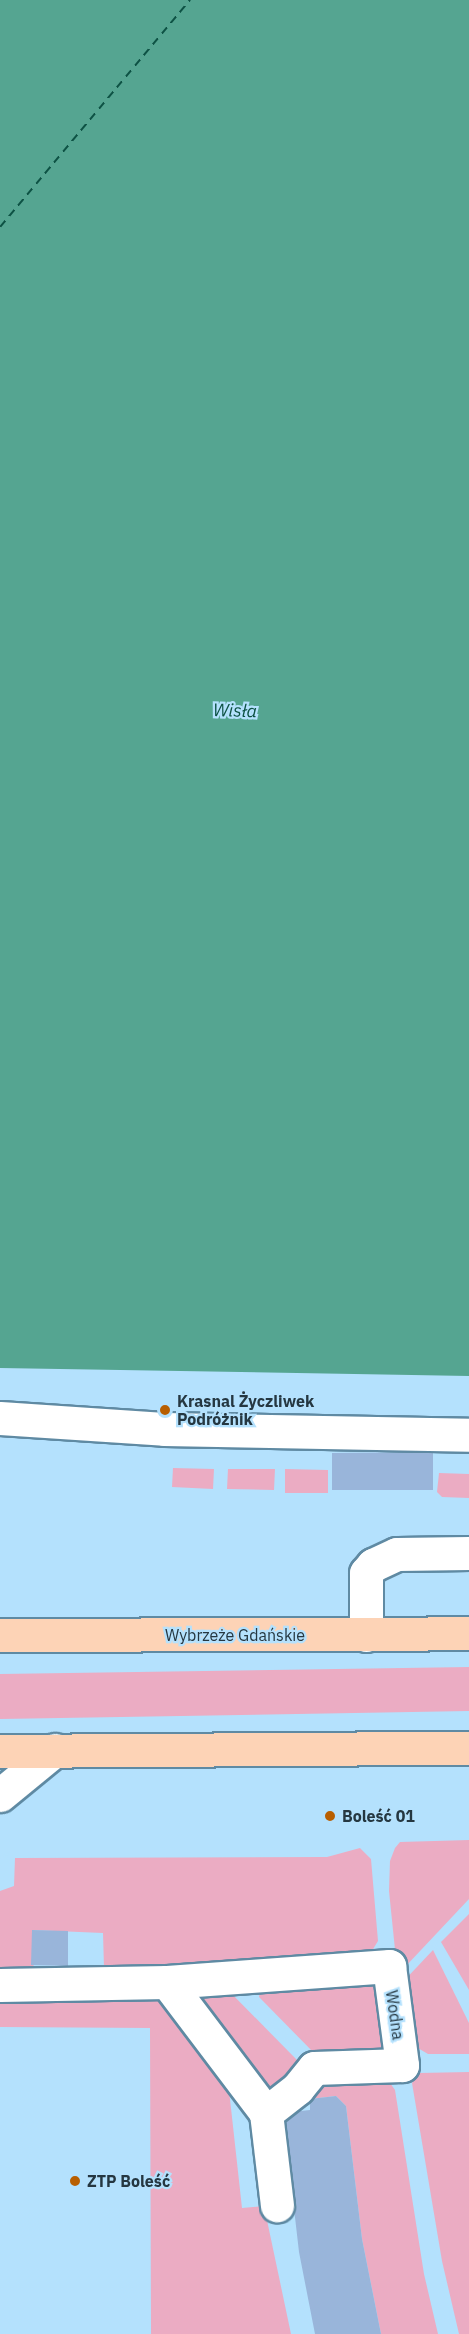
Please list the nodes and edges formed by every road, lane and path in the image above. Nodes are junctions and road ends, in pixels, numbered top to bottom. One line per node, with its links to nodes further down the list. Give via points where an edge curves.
1 (0, 1418): 2 (street, via 164,1429)
2 (469, 1435)
3 (469, 1553): 6 (street, via 397,1554 373,1565 366,1573)
4 (469, 1633): 6 (main road, Wybrzeże Gdańskie)
5 (0, 1635): 6 (main road, Wybrzeże Gdańskie)
6 (366, 1635)
7 (469, 1748): 9 (main road)
8 (0, 1750): 9 (main road)
9 (55, 1750): 10 (street)
10 (0, 1795)
11 (167, 1982): 12 (street); 13 (street); 13 (street, Wodna, via 389,1966 402,2064 314,2068 298,2088)
12 (0, 1985)
13 (266, 2112): 14 (street)
14 (276, 2205)

